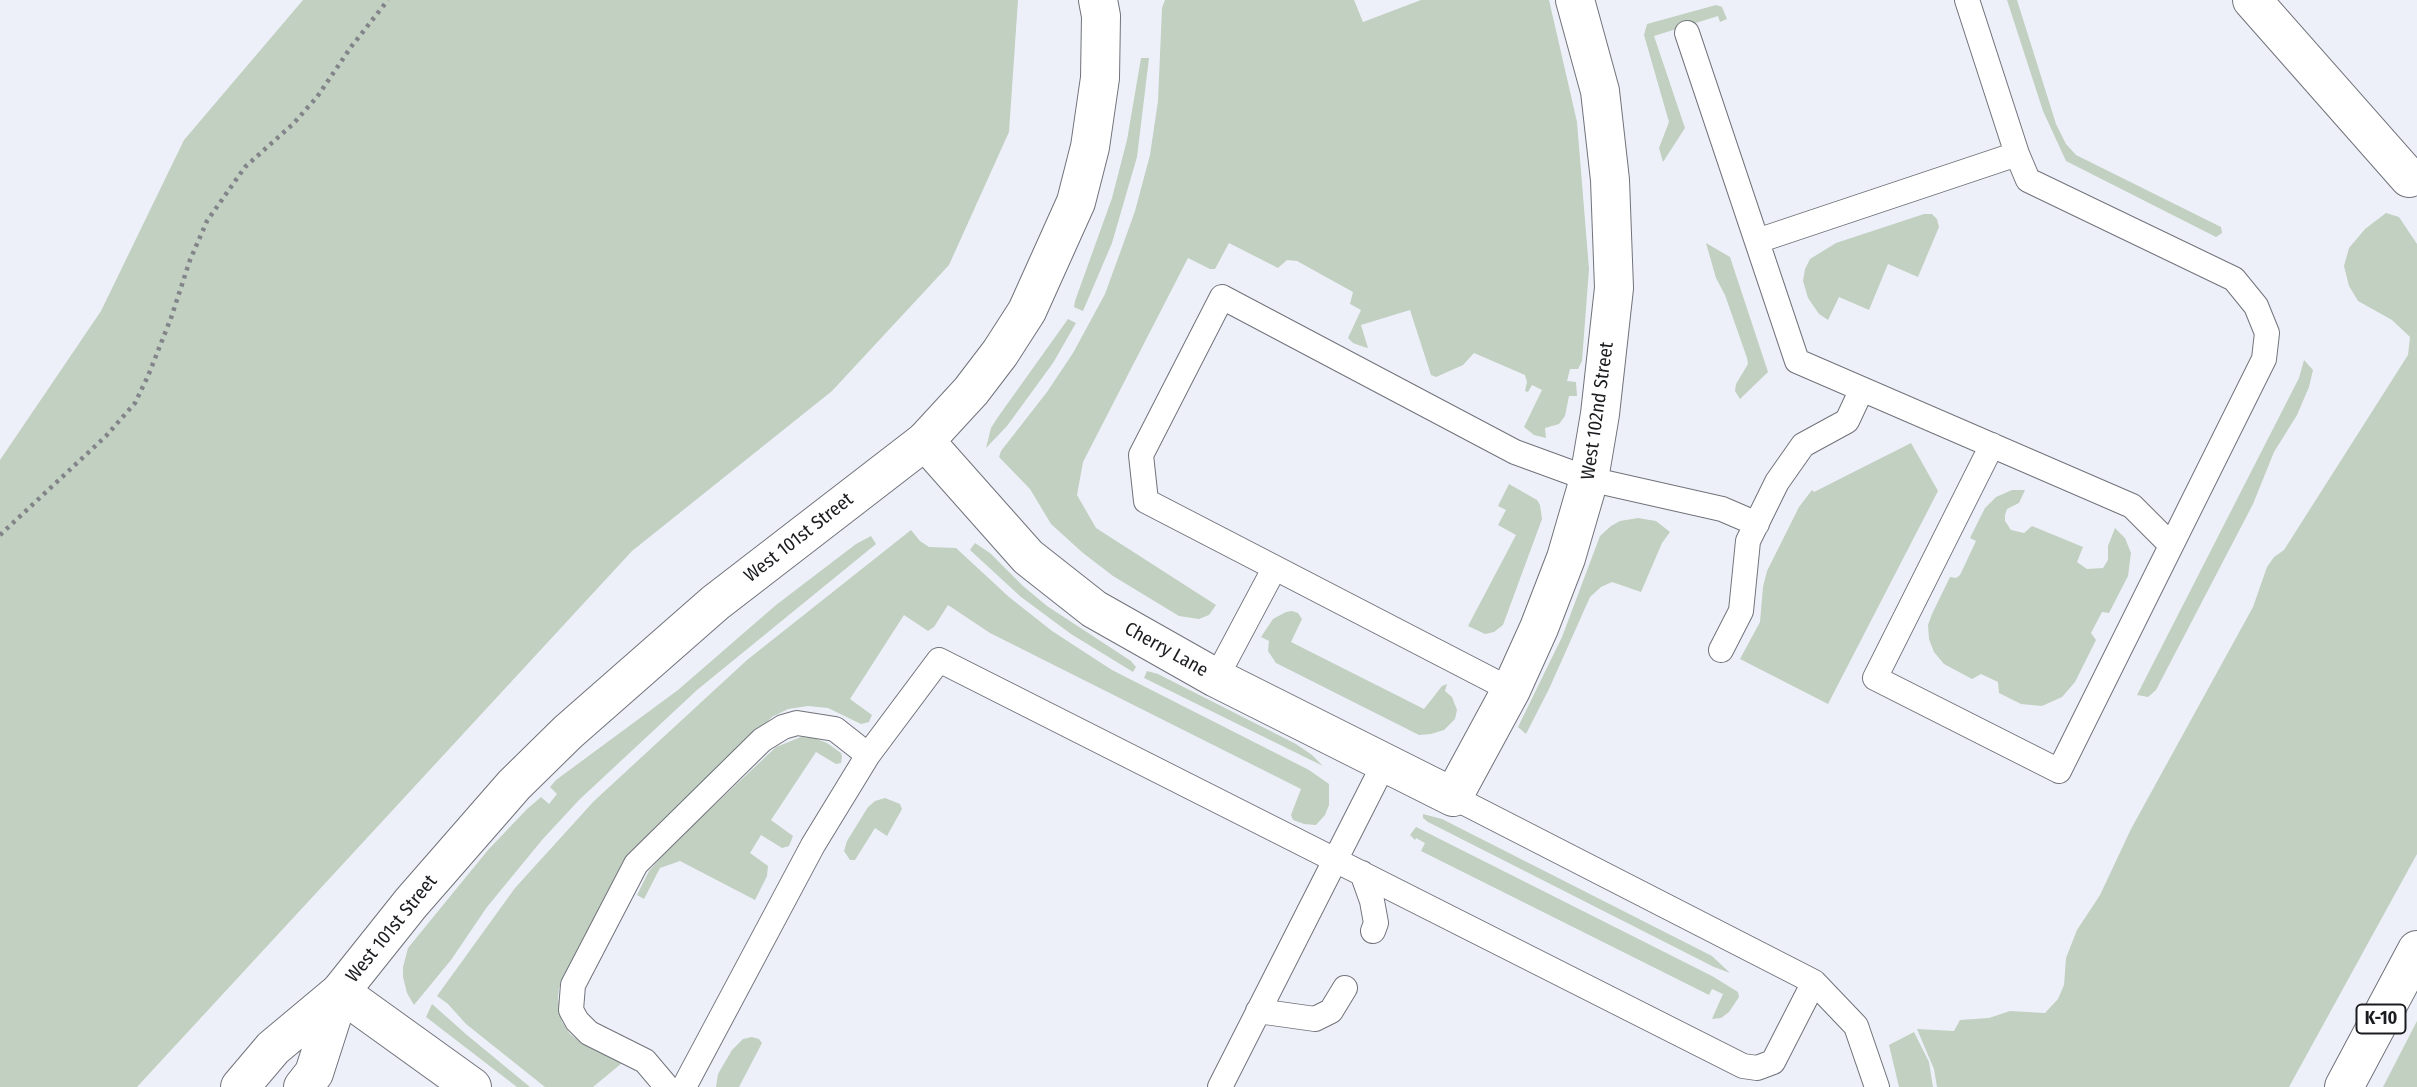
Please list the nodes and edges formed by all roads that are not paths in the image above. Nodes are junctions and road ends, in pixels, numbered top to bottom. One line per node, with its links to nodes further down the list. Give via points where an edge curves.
1 (1098, 0): 10 (main road, West 101st Street, via 1100,78 1076,202 1027,311 971,391)
2 (1575, 0): 12 (main road, West 102nd Street, via 1600,92 1611,180 1614,288)
3 (1967, 0): 6 (lane)
4 (2252, 0): 7 (main road)
5 (1687, 33): 8 (lane)
6 (2017, 154): 8 (lane); 14 (lane, via 2028,180 2234,279 2256,306 2267,332 2264,359)
7 (2409, 178)
8 (1757, 241): 9 (lane, via 1797,361)
9 (1862, 389): 11 (lane); 13 (lane, via 1847,421 1803,445 1790,461)
10 (925, 441): 17 (main road, Cherry Lane, via 1028,556 1094,608); 28 (main road, West 101st Street, via 715,603 568,732 514,785)
11 (1992, 445): 14 (lane, via 2132,506); 14 (lane, via 1875,678 2059,771)
12 (1589, 479): 13 (lane, via 1722,509); 15 (lane, via 1515,452 1222,297 1141,455 1146,501); 18 (main road, West 102nd Street, via 1566,558)
13 (1757, 524): 16 (lane, via 1748,541 1741,611)
14 (2171, 545)
15 (1274, 569): 17 (lane); 18 (lane)
16 (1721, 650)
17 (1216, 678): 20 (main road, Cherry Lane)
18 (1511, 690): 21 (main road, West 102nd Street)
19 (868, 755): 22 (lane, via 939,660); 33 (lane, via 835,729 797,723 783,727 762,740 636,864 572,985 571,1010 589,1033 645,1061); 34 (lane, via 813,845)
20 (1385, 762): 21 (main road, Cherry Lane); 22 (lane)
21 (1453, 797): 26 (lane)
22 (1335, 859): 23 (lane); 29 (lane)
23 (1362, 873): 24 (lane, via 1377,923); 26 (lane, via 1743,1066 1757,1068 1773,1062)
24 (1373, 931)
25 (2417, 950): 37 (main road, K-10)
26 (1814, 982): 36 (lane, via 1856,1026)
27 (1345, 988): 29 (lane, via 1331,1011 1315,1019)
28 (340, 992): 30 (main road, West 101st Street, via 273,1048); 31 (main road, West 101st Street, via 314,1073); 32 (main road)
29 (1258, 1011): 35 (lane)
30 (240, 1087)
31 (303, 1087)
32 (472, 1087)
33 (667, 1087)
34 (684, 1087)
35 (1220, 1087)
36 (1877, 1087)
37 (2344, 1087)

